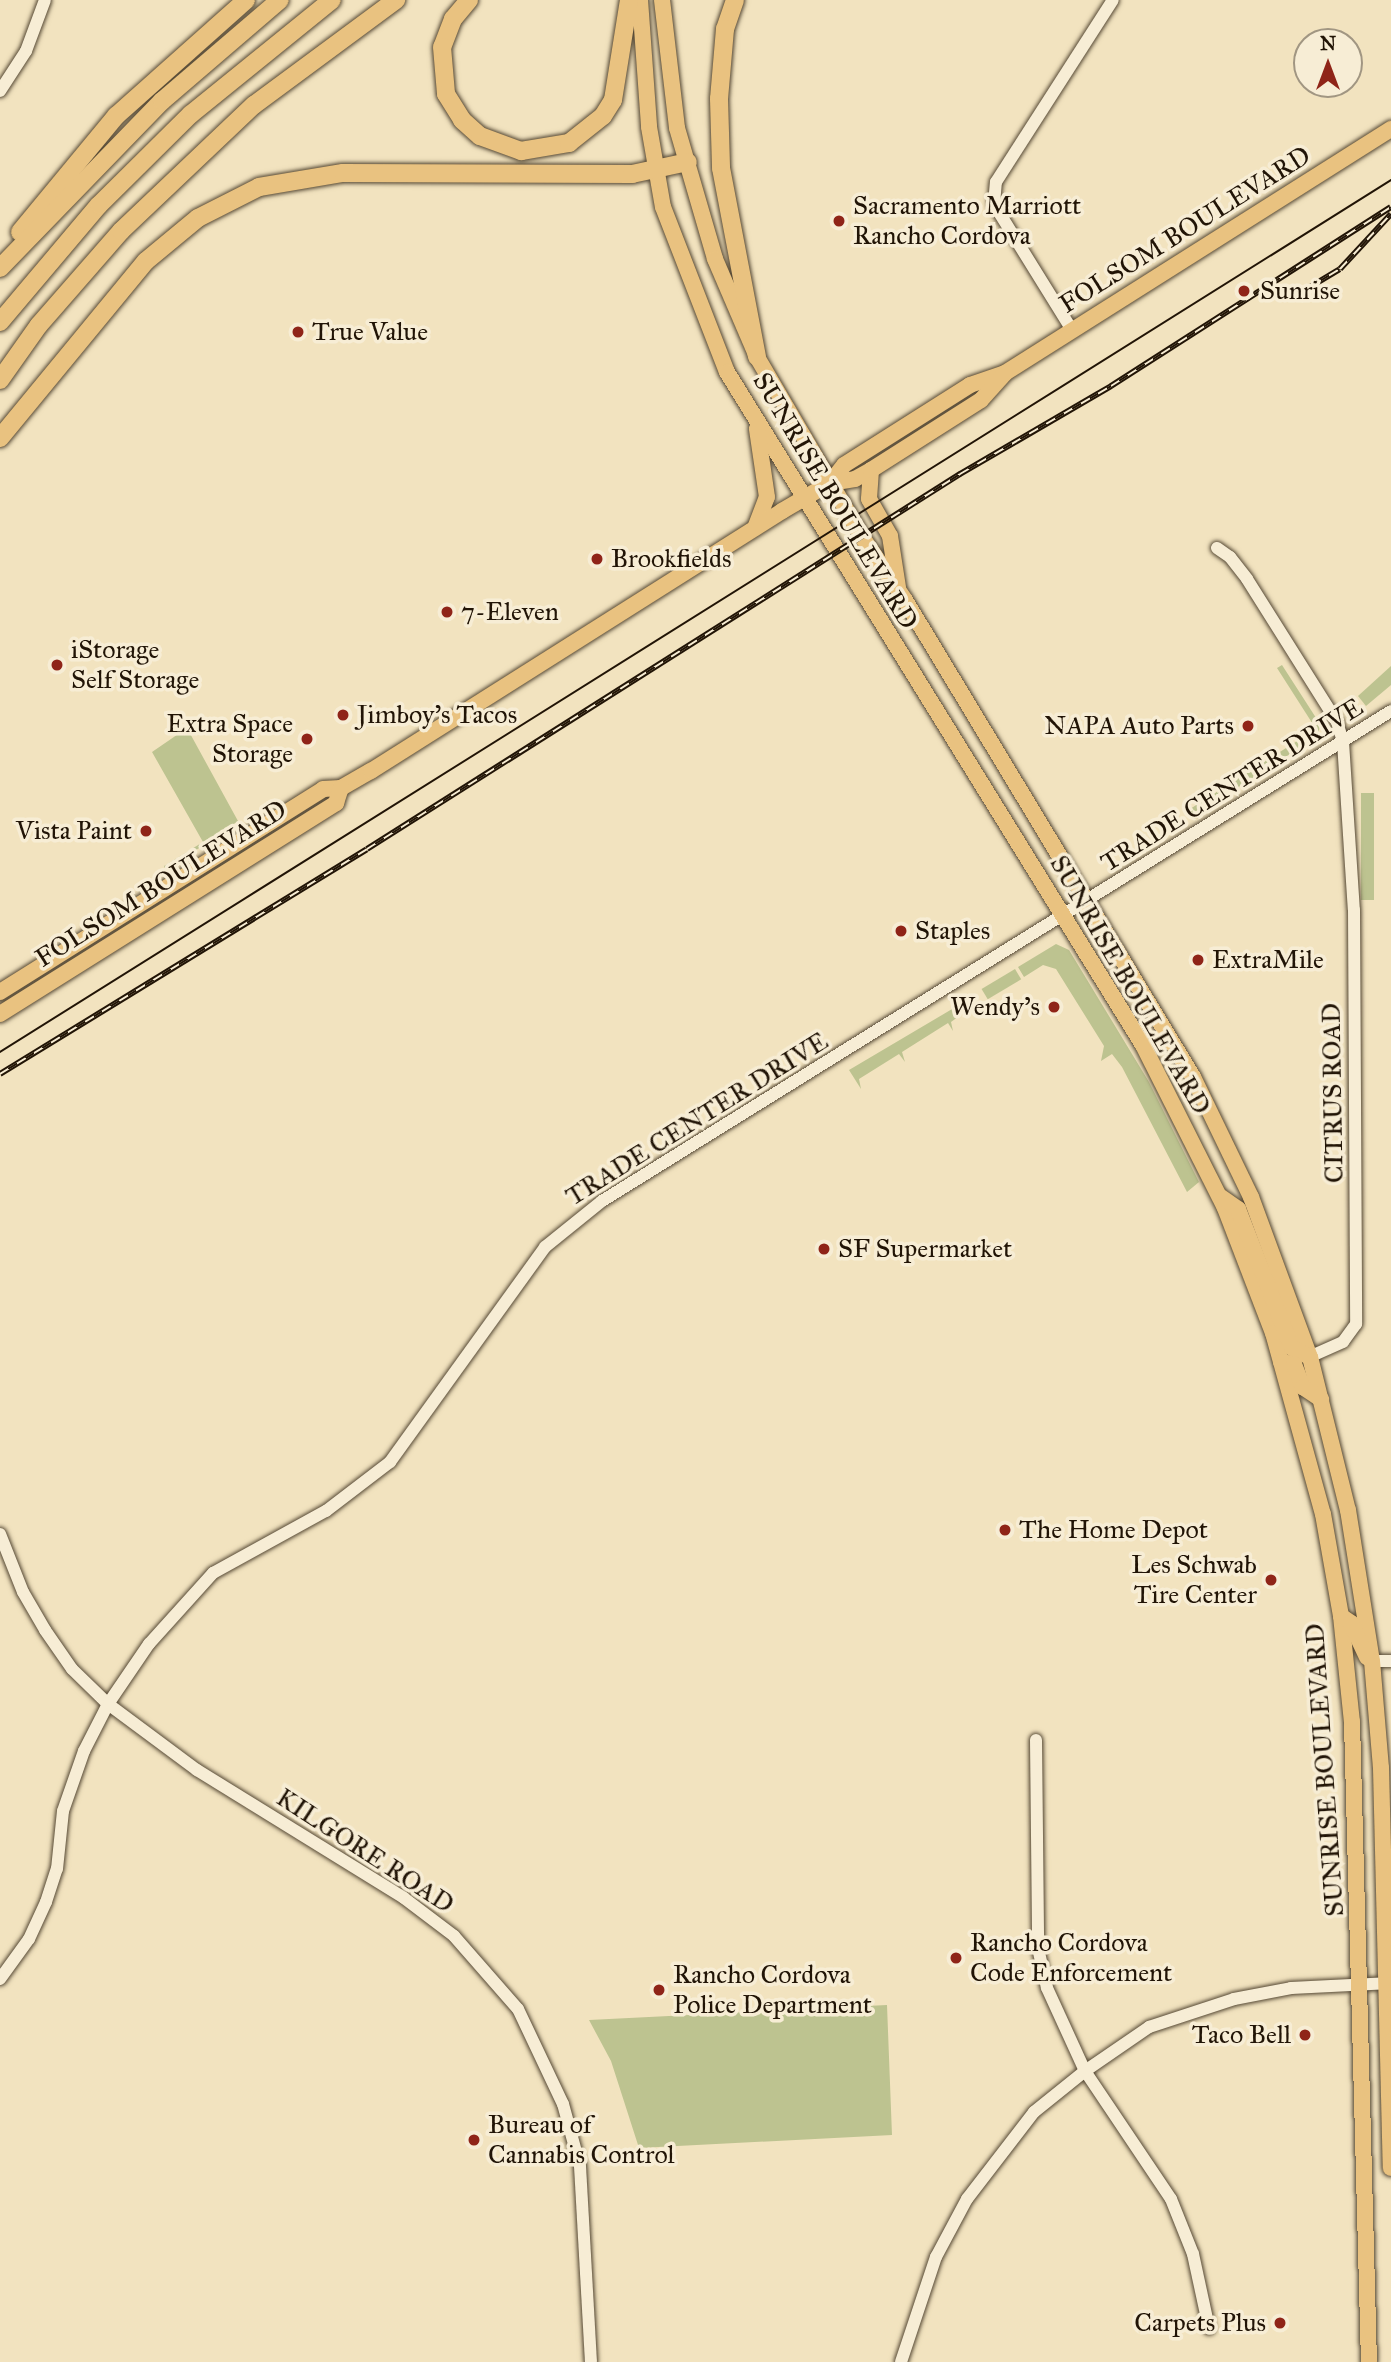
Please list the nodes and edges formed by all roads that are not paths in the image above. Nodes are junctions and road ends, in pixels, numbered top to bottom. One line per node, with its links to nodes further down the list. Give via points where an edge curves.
1 (45, 0): 12 (street, via 31,42)
2 (246, 0): 16 (highway, via 116,116 45,198)
3 (281, 0): 17 (highway, via 162,101)
4 (332, 0): 18 (highway, via 191,114 99,205)
5 (396, 0): 22 (highway, via 254,105 121,231 39,326)
6 (469, 0): 7 (highway, via 453,19 442,47 446,94 462,120 480,136 509,149 539,151 580,137 613,100)
7 (629, 0)
8 (640, 0): 15 (main road, SUNRISE BOULEVARD)
9 (662, 0): 14 (main road, SUNRISE BOULEVARD, via 677,128)
10 (735, 0): 20 (highway, via 725,29 719,99 721,167)
11 (1113, 0): 19 (street, via 996,182 994,204)
12 (0, 91)
13 (1391, 129): 19 (main road, FOLSOM BOULEVARD)
14 (688, 162): 15 (highway); 20 (main road, SUNRISE BOULEVARD, via 715,259)
15 (655, 170): 23 (main road, SUNRISE BOULEVARD, via 663,207 696,295 727,372); 24 (highway, via 561,176 343,173 259,187 198,218 146,261)
16 (0, 261)
17 (0, 268)
18 (0, 322)
19 (1072, 330): 21 (main road, FOLSOM BOULEVARD)
20 (757, 357): 26 (main road, SUNRISE BOULEVARD)
21 (1005, 373): 25 (main road, FOLSOM BOULEVARD, via 981,400); 26 (main road, FOLSOM BOULEVARD, via 970,385 844,465)
22 (0, 380)
23 (755, 420): 27 (main road, SUNRISE BOULEVARD); 28 (main road, via 767,497)
24 (0, 438)
25 (871, 470): 26 (main road, FOLSOM BOULEVARD, via 855,479); 30 (main road, via 869,499 893,546)
26 (830, 483): 27 (main road, FOLSOM BOULEVARD); 30 (main road, SUNRISE BOULEVARD)
27 (804, 498): 28 (main road, FOLSOM BOULEVARD); 36 (main road, SUNRISE BOULEVARD)
28 (754, 528): 33 (main road, FOLSOM BOULEVARD)
29 (1217, 548): 32 (street, CITRUS ROAD, via 1247,579 1337,722)
30 (899, 590): 34 (main road, SUNRISE BOULEVARD)
31 (1391, 711): 32 (street, TRADE CENTER DRIVE)
32 (1343, 742): 34 (street, TRADE CENTER DRIVE); 41 (street, CITRUS ROAD, via 1354,910 1356,1324 1343,1342)
33 (341, 789): 35 (main road, FOLSOM BOULEVARD, via 323,789 162,889 160,900); 37 (main road, FOLSOM BOULEVARD, via 336,803)
34 (1087, 902): 36 (street, TRADE CENTER DRIVE); 41 (main road, SUNRISE BOULEVARD, via 1193,1077 1251,1197)
35 (143, 907): 37 (main road, via 120,927); 38 (main road, FOLSOM BOULEVARD)
36 (1064, 917): 40 (main road, SUNRISE BOULEVARD, via 1143,1045); 48 (street, TRADE CENTER DRIVE, via 602,1201 545,1247 390,1462 326,1511 213,1573 166,1622)
37 (111, 943): 39 (main road, FOLSOM BOULEVARD)
38 (0, 992)
39 (0, 1014)
40 (1219, 1196): 41 (main road, via 1238,1209 1292,1348); 42 (main road, SUNRISE BOULEVARD)
41 (1310, 1357): 43 (main road, SUNRISE BOULEVARD)
42 (1281, 1362): 43 (main road, via 1294,1364 1303,1387); 45 (main road, SUNRISE BOULEVARD, via 1312,1466)
43 (1321, 1399): 46 (main road, SUNRISE BOULEVARD, via 1348,1510)
44 (0, 1534): 48 (street, KILGORE ROAD, via 23,1592 45,1630 72,1669)
45 (1341, 1616): 46 (main road, via 1351,1623 1361,1650); 52 (main road, SUNRISE BOULEVARD, via 1352,1722)
46 (1371, 1661): 47 (street); 51 (main road, SUNRISE BOULEVARD, via 1381,1768)
47 (1391, 1661)
48 (107, 1704): 50 (street, TRADE CENTER DRIVE, via 63,1811 57,1869 46,1902 29,1939); 56 (street, KILGORE ROAD, via 197,1770 404,1898 454,1936 518,2009 564,2104 580,2166)
49 (1036, 1740): 53 (street, via 1038,1948 1058,2020)
50 (0, 1979)
51 (1389, 1983): 52 (street); 54 (main road, SUNRISE BOULEVARD)
52 (1362, 1984): 53 (street, via 1291,1987 1178,2016 1149,2027); 58 (main road, SUNRISE BOULEVARD)
53 (1085, 2071): 55 (street, via 1171,2199 1194,2254); 57 (street, via 1034,2112 967,2199 936,2257)
54 (1391, 2168)
55 (1209, 2328)
56 (591, 2362)
57 (901, 2362)
58 (1369, 2362)

